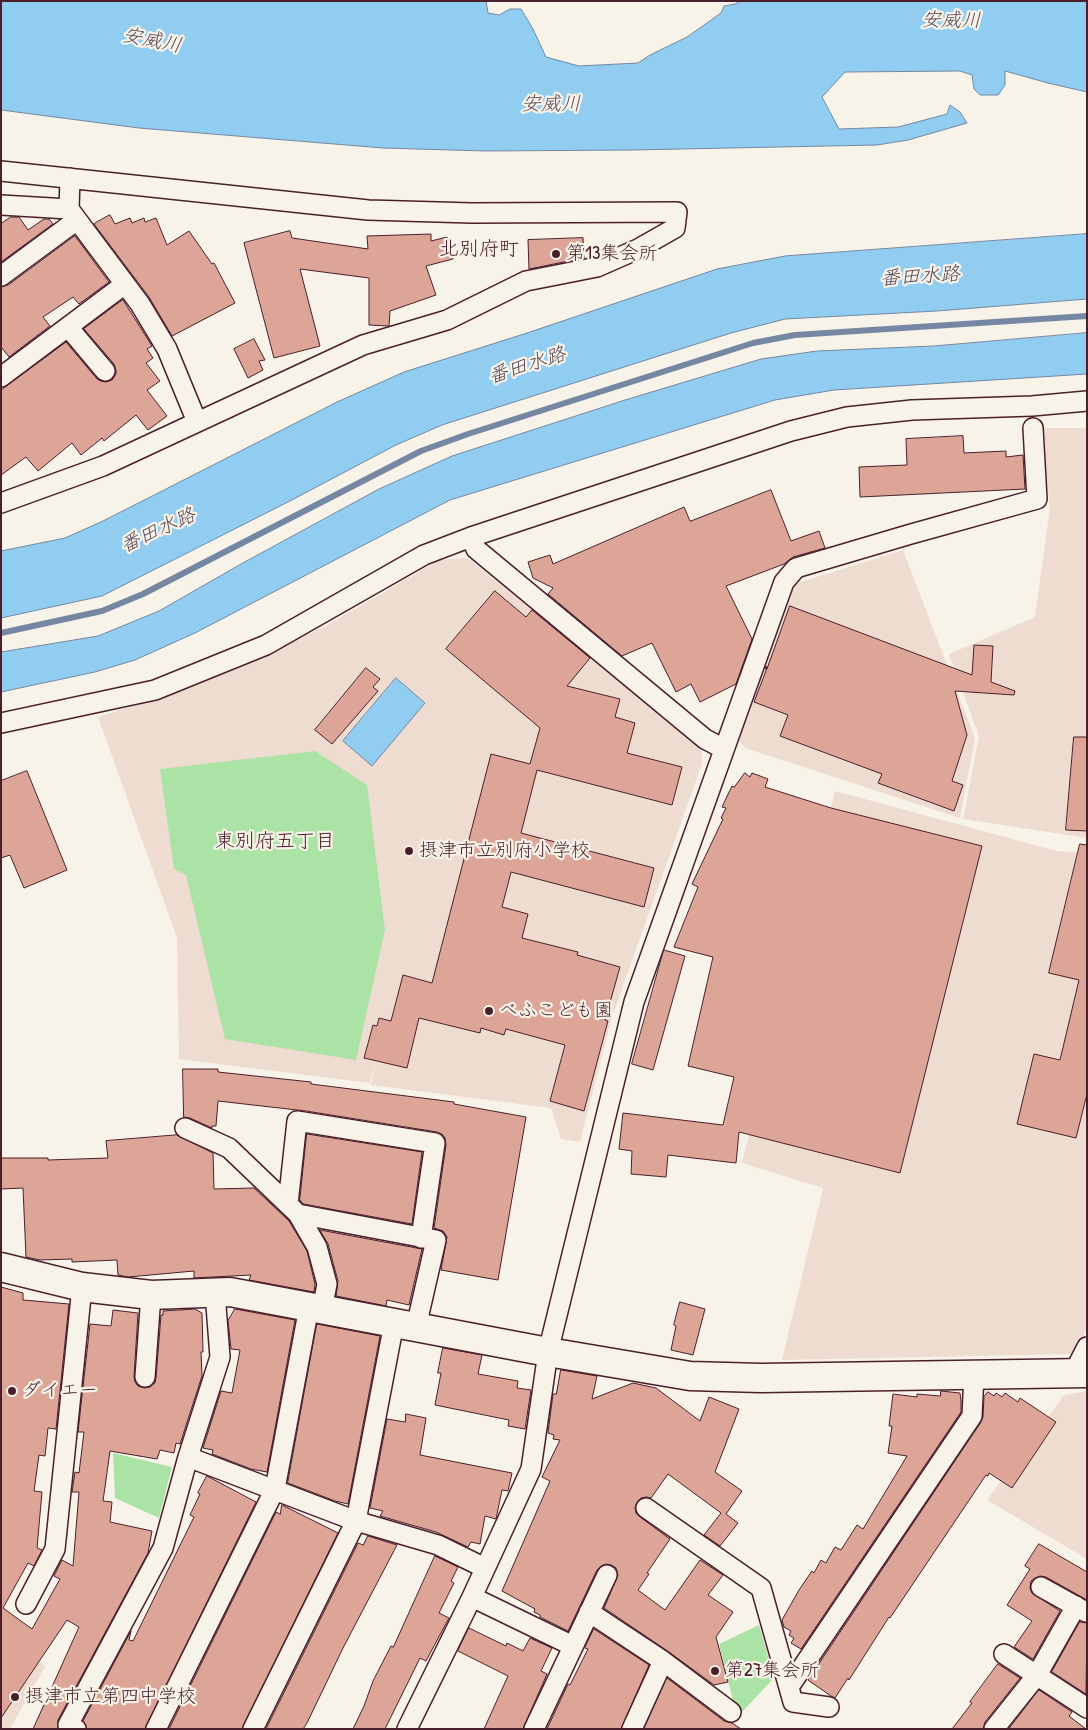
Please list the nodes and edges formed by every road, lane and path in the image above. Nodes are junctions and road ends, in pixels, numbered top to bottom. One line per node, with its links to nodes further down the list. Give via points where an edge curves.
1 (1, 171): 2 (street)
2 (70, 178): 4 (street); 11 (street, via 368,210 677,212 675,228 597,267 526,282 447,320 363,345)
3 (1, 204): 4 (street)
4 (73, 215): 5 (street); 6 (street)
5 (1, 276)
6 (125, 284): 7 (street); 11 (street, via 167,349)
7 (68, 327): 8 (street); 9 (street)
8 (105, 370)
9 (1, 377)
10 (1087, 402): 14 (street, via 912,410 846,417 792,431)
11 (197, 422): 13 (street, via 103,466)
12 (1033, 428): 16 (street, via 1037,499 796,568 784,582)
13 (1, 503)
14 (471, 537): 15 (street, via 424,554 266,645 155,690); 16 (street, via 476,549 491,562 705,739)
15 (1, 723)
16 (724, 750): 27 (street, via 634,1002)
17 (184, 1128): 18 (street, via 229,1148)
18 (293, 1209): 19 (street); 19 (street, via 297,1121 435,1143); 24 (street, via 317,1247 327,1284)
19 (421, 1238): 25 (street, via 436,1240)
20 (1, 1267): 21 (street)
21 (82, 1287): 23 (street); 39 (street, via 55,1549)
22 (215, 1293): 23 (street); 24 (street, via 230,1292); 31 (street, via 220,1356)
23 (151, 1295): 30 (street)
24 (316, 1308): 25 (street); 32 (street)
25 (405, 1325): 27 (street); 34 (street)
26 (1087, 1346): 28 (street)
27 (548, 1352): 29 (street, via 690,1376); 35 (street, via 531,1470)
28 (1080, 1374): 29 (street)
29 (974, 1375): 46 (street, via 972,1416)
30 (145, 1377)
31 (188, 1457): 32 (street); 50 (street, via 163,1548 68,1725)
32 (275, 1489): 34 (street); 51 (street)
33 (646, 1508): 46 (street, via 761,1588)
34 (356, 1521): 35 (street, via 438,1545); 52 (street)
35 (485, 1568): 38 (street)
36 (607, 1575): 41 (street)
37 (1042, 1587): 40 (street)
38 (472, 1597): 42 (street); 53 (street)
39 (26, 1604)
40 (1081, 1609): 45 (street)
41 (589, 1612): 42 (street); 44 (street)
42 (573, 1646): 54 (street)
43 (1004, 1654): 45 (street)
44 (662, 1661): 49 (street); 55 (street)
45 (1037, 1675): 48 (street); 56 (street)
46 (789, 1687): 47 (street, via 793,1702)
47 (829, 1707)
48 (1087, 1708)
49 (731, 1712)
50 (76, 1729)
51 (156, 1729)
52 (253, 1729)
53 (407, 1729)
54 (534, 1729)
55 (632, 1729)
56 (994, 1729)

